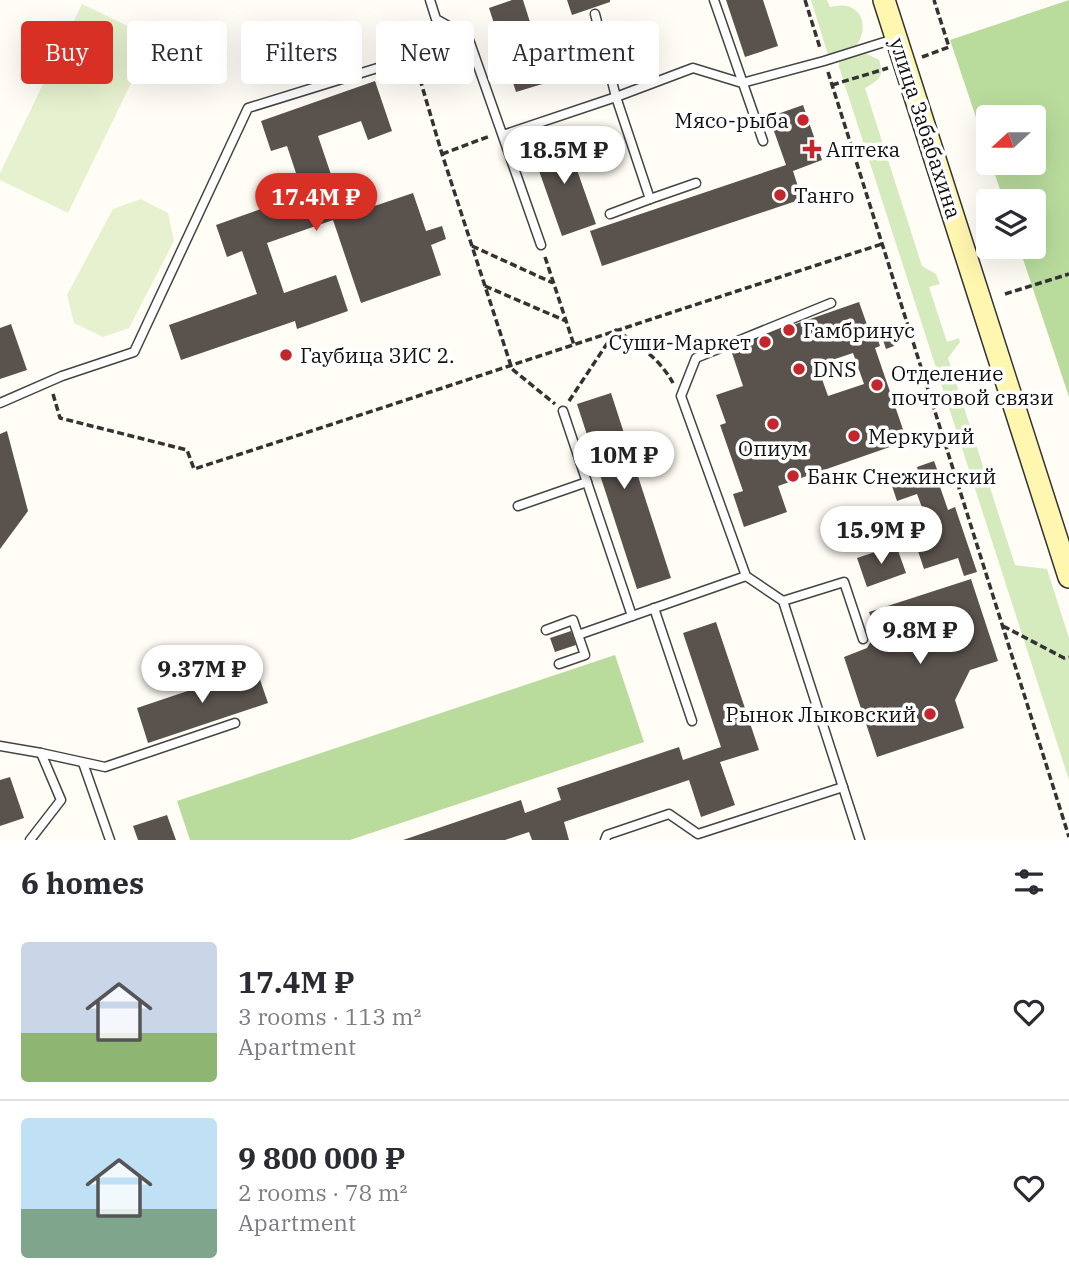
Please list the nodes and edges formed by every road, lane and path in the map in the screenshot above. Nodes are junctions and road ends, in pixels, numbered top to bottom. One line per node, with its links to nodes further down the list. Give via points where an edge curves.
1 (430, 0): 12 (lane, via 436,19 468,37)
2 (714, 0): 9 (lane)
3 (805, 0): 7 (path)
4 (884, 0): 6 (street, улица Забабахина)
5 (594, 14): 11 (lane)
6 (897, 38): 7 (lane); 37 (street, улица Забабахина)
7 (824, 61): 9 (lane); 19 (path)
8 (376, 68): 30 (lane, via 248,108 134,352)
9 (742, 83): 11 (lane, via 693,68); 13 (lane)
10 (421, 84): 14 (path)
11 (616, 97): 12 (lane); 16 (lane)
12 (503, 133): 14 (path); 18 (lane)
13 (763, 141)
14 (442, 154): 20 (path)
15 (696, 183): 16 (lane)
16 (650, 199): 17 (lane)
17 (610, 214)
18 (541, 244): 22 (path)
19 (882, 244): 27 (path); 41 (path)
20 (472, 246): 22 (path); 23 (path)
21 (1069, 274): 24 (path)
22 (554, 283): 26 (path)
23 (485, 286): 26 (path); 29 (path)
24 (1005, 294)
25 (831, 303): 31 (lane, via 696,358)
26 (566, 321): 28 (path)
27 (617, 330): 28 (path); 31 (path, via 665,368); 33 (path)
28 (574, 345): 29 (path)
29 (511, 366): 30 (path, via 194,469 187,450 60,418); 33 (path)
30 (49, 382): 32 (lane)
31 (681, 396): 36 (lane)
32 (0, 403)
33 (563, 411): 34 (lane)
34 (587, 482): 35 (lane); 40 (lane)
35 (517, 506)
36 (746, 576): 38 (lane); 39 (lane)
37 (1069, 577)
38 (783, 601): 44 (lane, via 844,582); 52 (lane)
39 (654, 608): 40 (lane); 47 (lane)
40 (632, 616): 43 (lane)
41 (1003, 626): 45 (path); 53 (path)
42 (546, 630): 43 (lane, via 573,620)
43 (578, 635): 46 (lane, via 585,655)
44 (863, 639)
45 (1069, 657)
46 (559, 664)
47 (691, 721)
48 (235, 723): 51 (lane, via 105,767)
49 (0, 746): 50 (lane)
50 (41, 753): 51 (lane); 54 (lane, via 61,800)
51 (83, 763): 55 (lane)
52 (843, 787): 56 (lane, via 698,834 669,814 607,835); 57 (lane)
53 (1069, 837)
54 (30, 840)
55 (110, 840)
56 (606, 840)
57 (860, 840)

